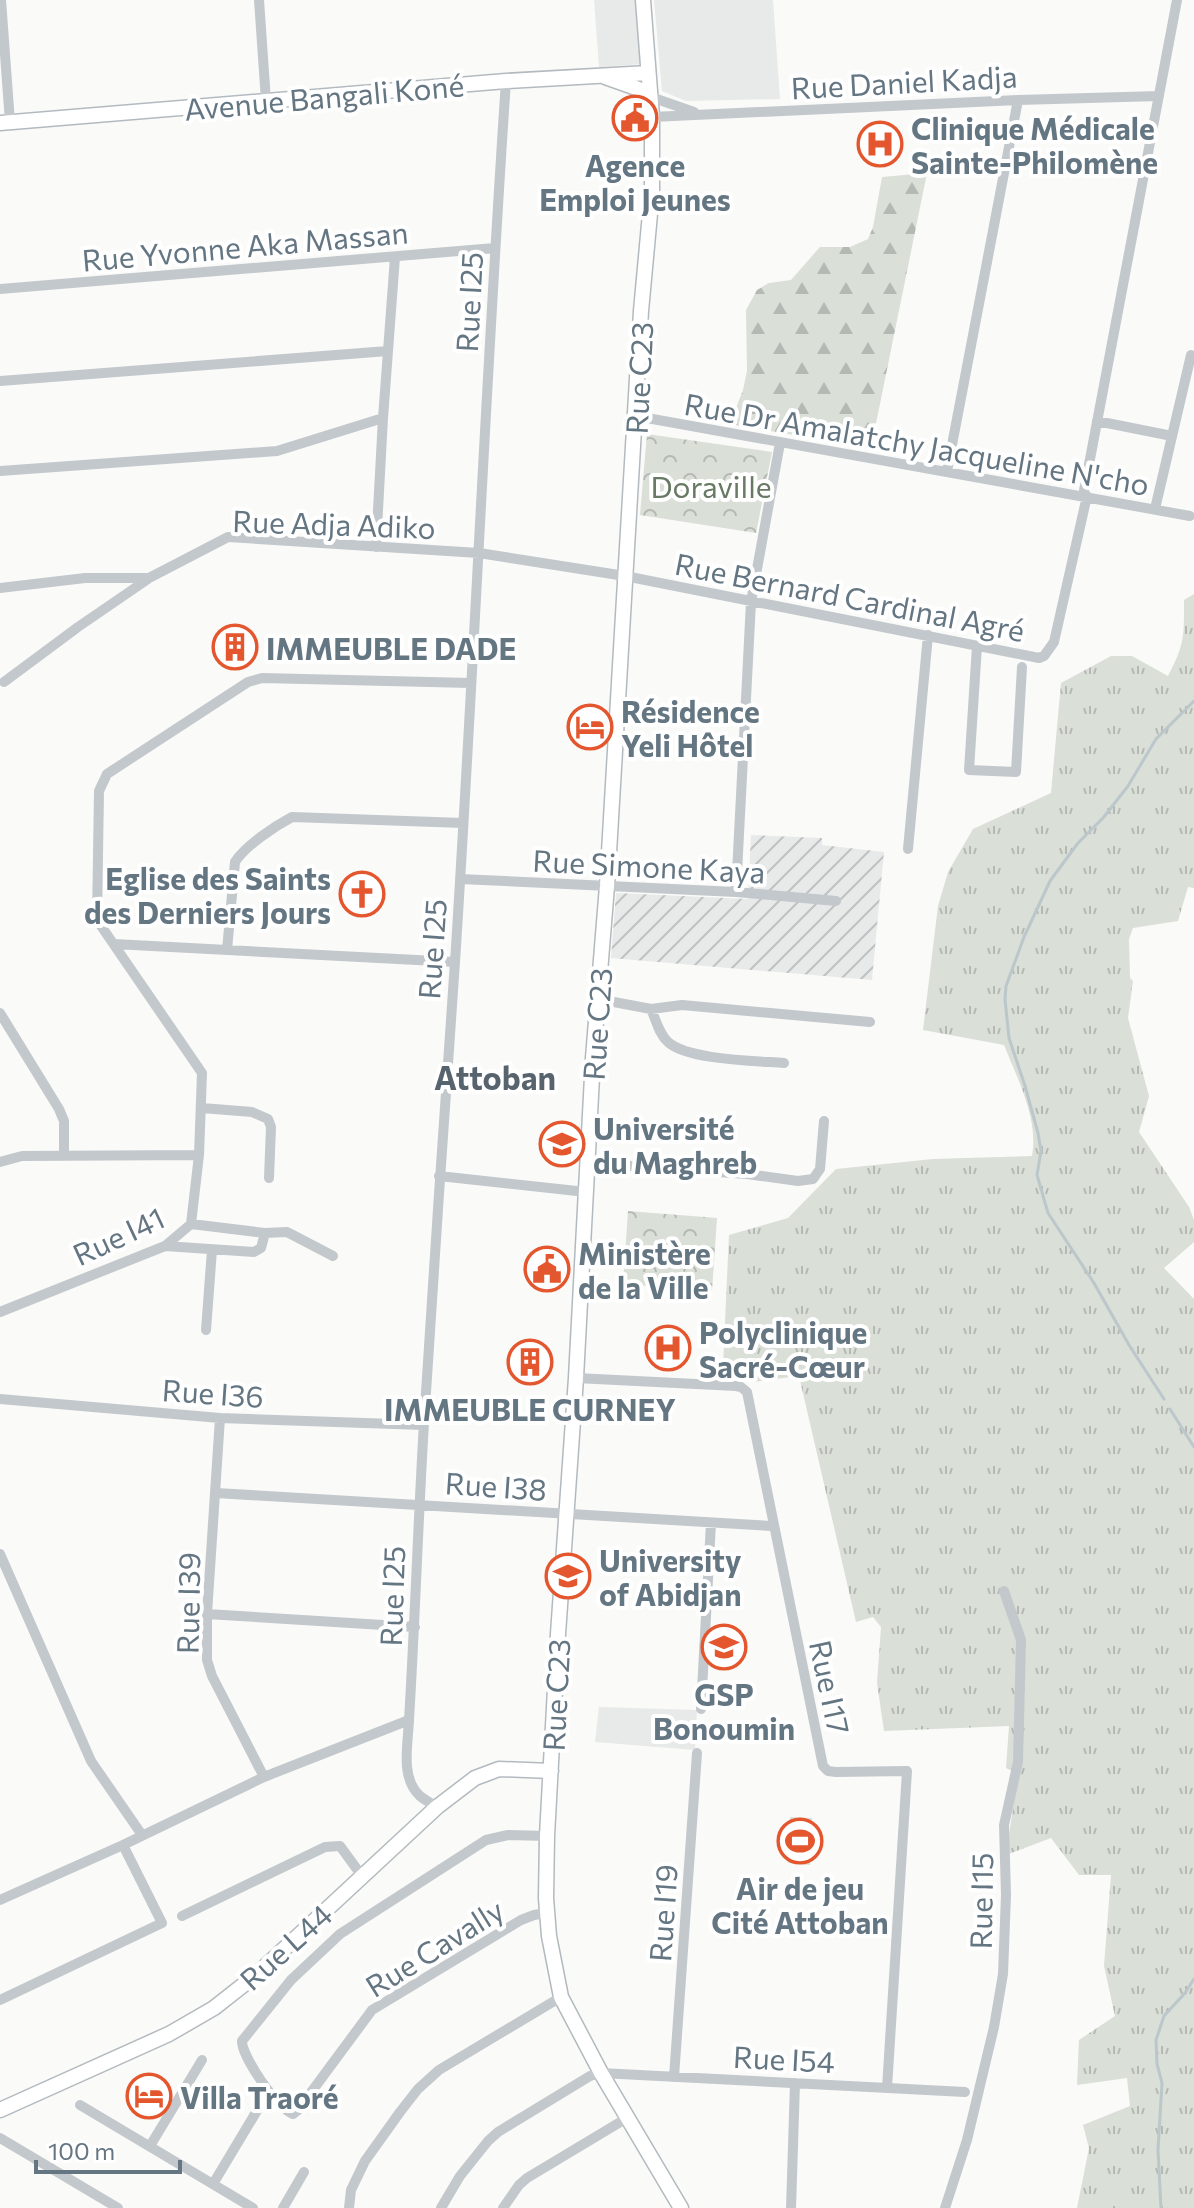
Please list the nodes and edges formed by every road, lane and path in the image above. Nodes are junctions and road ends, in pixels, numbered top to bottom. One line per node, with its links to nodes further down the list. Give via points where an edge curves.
1 (1, 0): 5 (street)
2 (259, 0): 12 (street)
3 (643, 0): 6 (street, Rue C23)
4 (1177, 0): 10 (street, Rue Bernard Cardinal Agré)
5 (2, 42): 15 (street)
6 (648, 73): 7 (street, Avenue Bangali Koné); 9 (street, Rue C23)
7 (598, 75): 8 (street, Avenue Bangali Koné); 9 (street)
8 (506, 81): 12 (street, Avenue Bangali Koné); 16 (street, Rue I25)
9 (650, 95): 13 (street); 14 (street, Rue C23)
10 (1159, 96): 11 (street, Rue Daniel Kadja); 24 (street, Rue Bernard Cardinal Agré)
11 (1018, 100): 13 (street, Rue Daniel Kadja); 28 (street)
12 (266, 101): 15 (street, Avenue Bangali Koné)
13 (700, 115): 14 (street, Rue Daniel Kadja)
14 (652, 117): 22 (street, Rue C23, via 652,192)
15 (5, 122)
16 (495, 248): 17 (street, Rue Yvonne Aka Massan); 33 (street, Rue I25)
17 (395, 257): 18 (street, Rue Yvonne Aka Massan); 19 (street)
18 (0, 289)
19 (388, 351): 21 (street); 23 (street)
20 (1191, 355): 25 (street)
21 (0, 381)
22 (636, 416): 26 (street, Rue Dr Amalatchy Jacqueline N'cho); 34 (street, Rue C23)
23 (383, 418): 27 (street, via 277,451); 32 (street)
24 (1097, 421): 25 (street); 29 (street, Rue Bernard Cardinal Agré)
25 (1172, 436): 30 (street)
26 (780, 443): 28 (street, Rue Dr Amalatchy Jacqueline N'cho); 37 (street)
27 (0, 471)
28 (947, 471): 29 (street, Rue Dr Amalatchy Jacqueline N'cho)
29 (1085, 496): 30 (street, Rue Dr Amalatchy Jacqueline N'cho); 39 (street, Rue Bernard Cardinal Agré, via 1048,651 1039,658)
30 (1155, 509): 31 (street, Rue Dr Amalatchy Jacqueline N'cho)
31 (1190, 516)
32 (376, 547): 33 (street, Rue Adja Adiko); 35 (street, Rue Adja Adiko, via 228,537)
33 (479, 553): 34 (street, Rue Adja Adiko); 42 (street, Rue I25)
34 (625, 576): 37 (street, Rue Bernard Cardinal Agré); 46 (street, Rue C23)
35 (149, 578): 36 (street, Rue Adja Adiko, via 85,578); 41 (street)
36 (0, 588)
37 (751, 602): 38 (street, Rue Bernard Cardinal Agré); 47 (street)
38 (928, 635): 39 (street, Rue Bernard Cardinal Agré); 44 (street)
39 (977, 646): 40 (street, via 969,770 1016,772)
40 (1022, 667)
41 (4, 682)
42 (471, 683): 43 (street, Rue I25); 49 (street, Rue I41, via 262,678 107,774 99,791 97,920)
43 (463, 823): 45 (street, Rue I25); 50 (street, via 292,817 284,821 235,862)
44 (908, 849)
45 (460, 879): 46 (street, Rue Simone Kaya); 51 (street, Rue I25)
46 (607, 886): 47 (street, Rue Simone Kaya); 52 (street, Rue C23)
47 (736, 892): 48 (street, Rue Simone Kaya)
48 (836, 901)
49 (114, 944): 50 (street); 57 (street, Rue I41, via 202,1073)
50 (227, 950): 51 (street)
51 (455, 962): 63 (street, Rue I25)
52 (598, 999): 53 (street); 62 (street, Rue C23)
53 (651, 1009): 55 (street, via 682,1005); 56 (street, via 661,1033 676,1048)
54 (0, 1013): 60 (street, via 59,1109)
55 (870, 1022)
56 (784, 1063)
57 (202, 1108): 59 (street, Rue I41); 64 (street, via 252,1112 268,1119)
58 (824, 1121): 62 (street, via 820,1169 808,1181)
59 (199, 1155): 60 (street); 66 (street, Rue I41)
60 (64, 1156): 61 (street)
61 (0, 1162)
62 (588, 1163): 65 (street, Rue C23)
63 (439, 1176): 65 (street); 76 (street, Rue I25)
64 (269, 1178)
65 (586, 1192): 73 (street, Rue C23)
66 (191, 1224): 67 (street); 68 (street, Rue I41)
67 (265, 1233): 69 (street, via 261,1248 254,1252); 70 (street, via 287,1232)
68 (165, 1246): 69 (street); 71 (street, Rue I41)
69 (212, 1250): 72 (street)
70 (333, 1256)
71 (0, 1312)
72 (206, 1330)
73 (576, 1378): 79 (street, Rue C23); 81 (street, Rue I17, via 744,1388)
74 (0, 1399): 75 (street, Rue I36)
75 (220, 1418): 76 (street, Rue I36); 77 (street, Rue I39)
76 (424, 1425): 78 (street, Rue I25)
77 (216, 1493): 78 (street, Rue I38); 84 (street, Rue I39)
78 (419, 1504): 79 (street, Rue I38); 85 (street, Rue I25)
79 (566, 1513): 80 (street, Rue I38); 89 (street, Rue C23)
80 (711, 1523): 81 (street, Rue I38); 86 (street)
81 (772, 1526): 105 (street, Rue I17, via 823,1766 836,1772 907,1771)
82 (0, 1554): 92 (street, via 91,1761)
83 (1004, 1591): 123 (street, Rue I15, via 1021,1640 1018,1762 1004,1825 1003,1974 970,2128)
84 (207, 1614): 85 (street); 90 (street, Rue I39, via 212,1676)
85 (415, 1627): 87 (street, Rue I25)
86 (701, 1709)
87 (409, 1720): 90 (street); 91 (street, Rue I25, via 411,1784)
88 (697, 1753): 103 (street, Rue I19)
89 (551, 1771): 91 (street, Rue L44, via 499,1769 475,1778); 93 (street, Rue C23)
90 (264, 1777): 92 (street)
91 (437, 1807): 95 (street, Rue L44)
92 (142, 1835): 94 (street)
93 (547, 1836): 97 (street, Rue C23); 97 (street, Rue Cavally, via 486,1840 340,1934 291,1980 242,2041 242,2050 293,2114 372,2010 521,1920)
94 (123, 1845): 96 (street); 100 (street, via 162,1923)
95 (362, 1876): 98 (street, via 334,1845); 109 (street, Rue L44, via 214,2008 169,2034)
96 (0, 1900)
97 (546, 1913): 99 (street, Rue C23)
98 (182, 1916)
99 (561, 1997): 102 (street, Rue C23); 118 (street, via 430,2078 365,2161)
100 (0, 2000)
101 (202, 2060): 112 (street)
102 (601, 2073): 103 (street, Rue I54); 110 (street, Rue C23); 119 (street, via 498,2132)
103 (674, 2077): 104 (street, Rue I54)
104 (795, 2083): 105 (street, Rue I54); 122 (street)
105 (887, 2088): 106 (street, Rue I54)
106 (965, 2092)
107 (261, 2104): 114 (street)
108 (80, 2105): 112 (street)
109 (0, 2110)
110 (627, 2118): 120 (street, via 527,2178); 121 (street, Rue C23)
111 (0, 2138): 115 (street)
112 (150, 2146): 114 (street)
113 (304, 2172): 117 (street)
114 (213, 2184): 116 (street)
115 (118, 2208)
116 (253, 2208)
117 (283, 2208)
118 (349, 2208)
119 (441, 2208)
120 (503, 2208)
121 (681, 2208)
122 (791, 2208)
123 (945, 2208)

